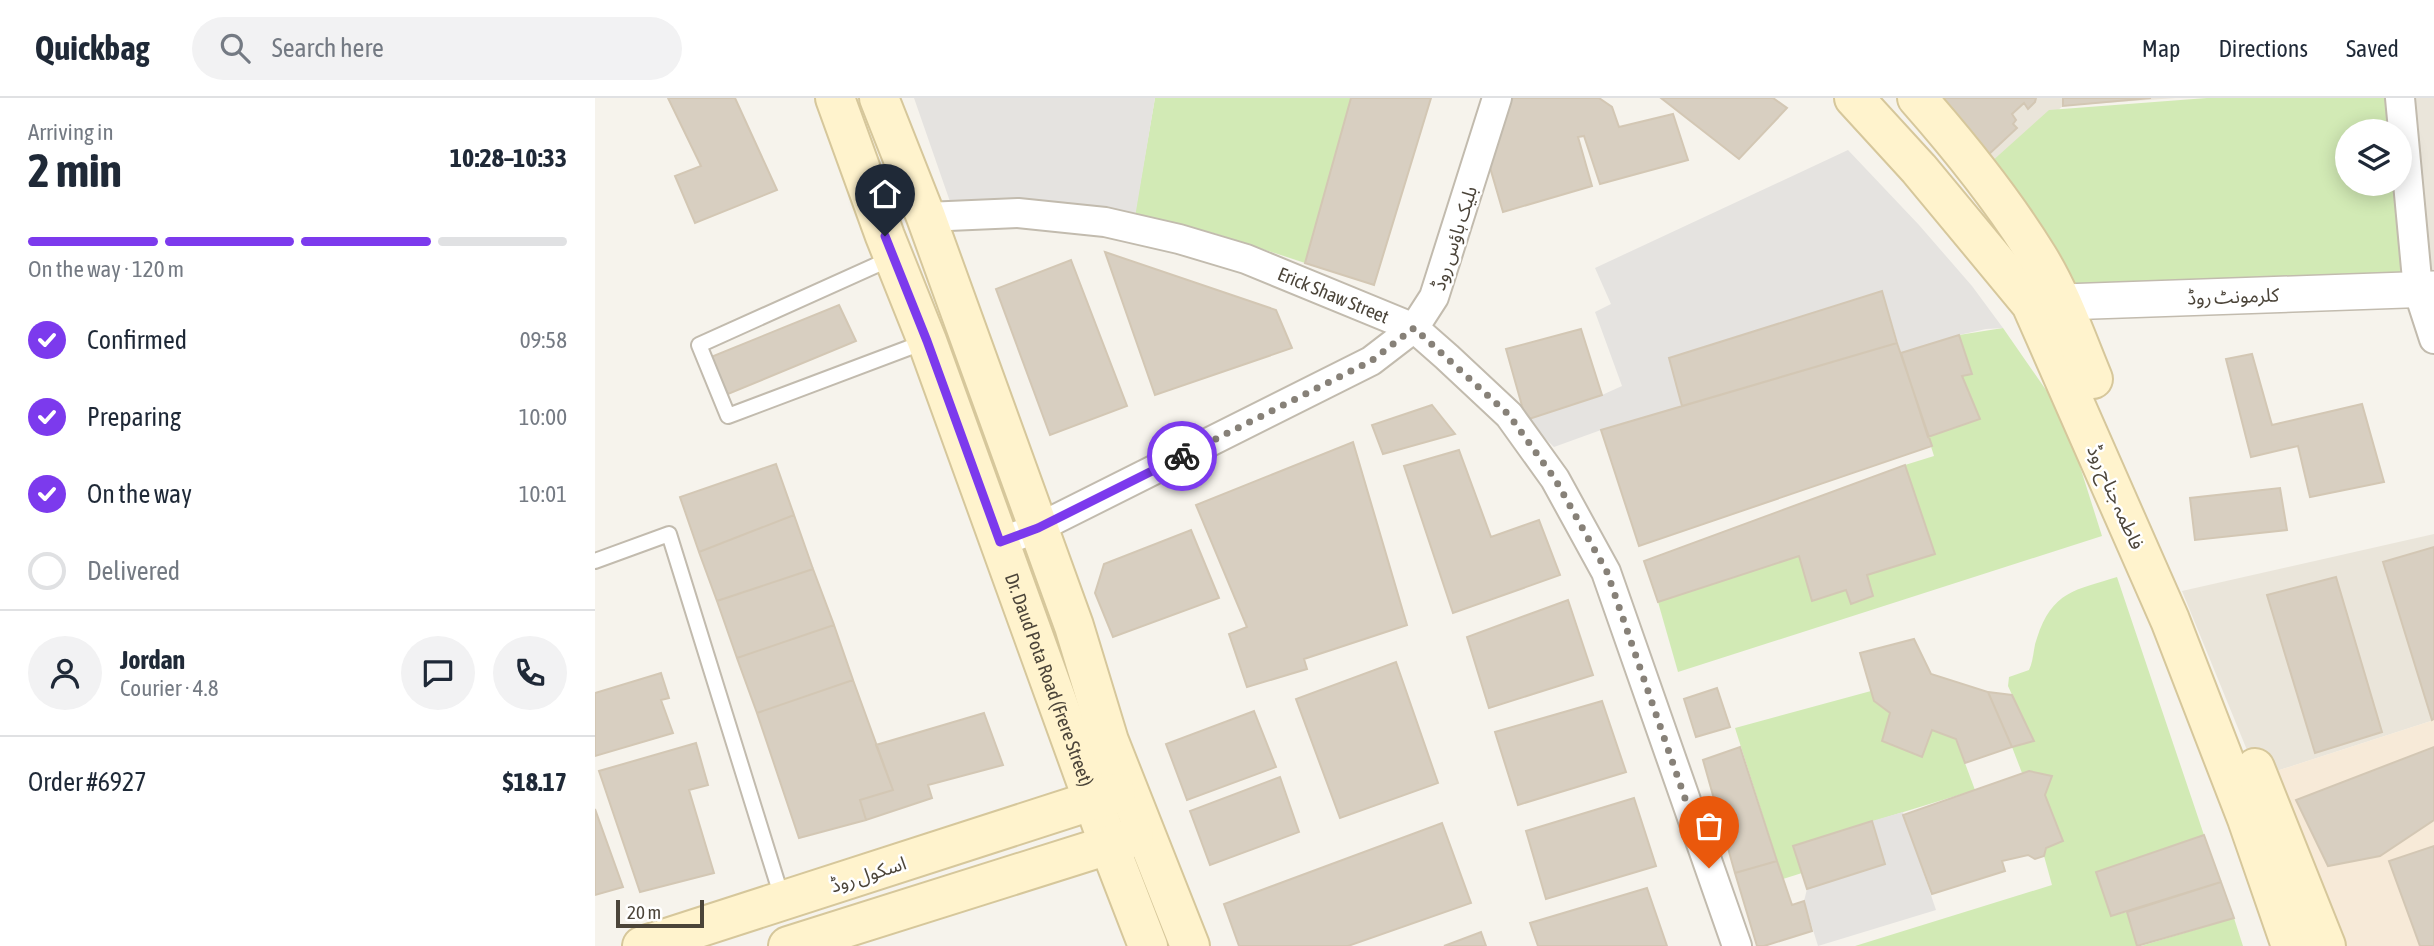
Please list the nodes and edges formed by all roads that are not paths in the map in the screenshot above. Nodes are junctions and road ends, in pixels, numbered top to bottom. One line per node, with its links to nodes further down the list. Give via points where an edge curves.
1 (835, 98): 8 (main road, Dr. Daud Pota Road (Frere Street))
2 (879, 98): 7 (main road, Dr. Daud Pota Road (Frere Street))
3 (1497, 98): 11 (street, بلیک ہاؤس روڈ, via 1434,297)
4 (1854, 98): 10 (main road, فاطمہ جناح روڈ)
5 (1917, 98): 10 (main road, فاطمہ جناح روڈ, via 1980,172 2038,258)
6 (2400, 98): 9 (street)
7 (926, 217): 11 (street, Erick Shaw Street, via 1018,213 1105,222 1246,259); 14 (main road, Dr. Daud Pota Road (Frere Street))
8 (893, 257): 13 (main road, Dr. Daud Pota Road (Frere Street)); 13 (lane, via 699,345 728,416)
9 (2426, 290): 10 (street, کلرمونٹ روڈ); 12 (street)
10 (2046, 303): 27 (main road, فاطمہ جناح روڈ); 28 (main road, فاطمہ جناح روڈ, via 2214,666)
11 (1414, 328): 14 (street, بلیک ہاؤس روڈ, via 1371,361); 26 (street, Erick Shaw Street, via 1509,415 1555,479 1607,572)
12 (2434, 339)
13 (927, 341): 15 (main road, Dr. Daud Pota Road (Frere Street))
14 (1038, 528): 15 (street, بلیک ہاؤس روڈ); 17 (main road, Dr. Daud Pota Road (Frere Street), via 1109,741)
15 (1000, 542): 18 (main road, Dr. Daud Pota Road (Frere Street))
16 (595, 561): 21 (lane, via 669,534)
17 (1130, 789): 18 (main road, اسکول روڈ); 19 (main road, Dr. Daud Pota Road (Frere Street))
18 (1093, 800): 20 (main road, Dr. Daud Pota Road (Frere Street)); 21 (main road, اسکول روڈ)
19 (1146, 834): 20 (main road); 25 (main road, Dr. Daud Pota Road (Frere Street))
20 (1109, 845): 23 (main road); 24 (main road, Dr. Daud Pota Road (Frere Street))
21 (784, 902): 22 (main road, اسکول روڈ)
22 (642, 946)
23 (788, 946)
24 (1148, 946)
25 (1190, 946)
26 (1737, 946)
27 (2291, 946)
28 (2326, 946)

